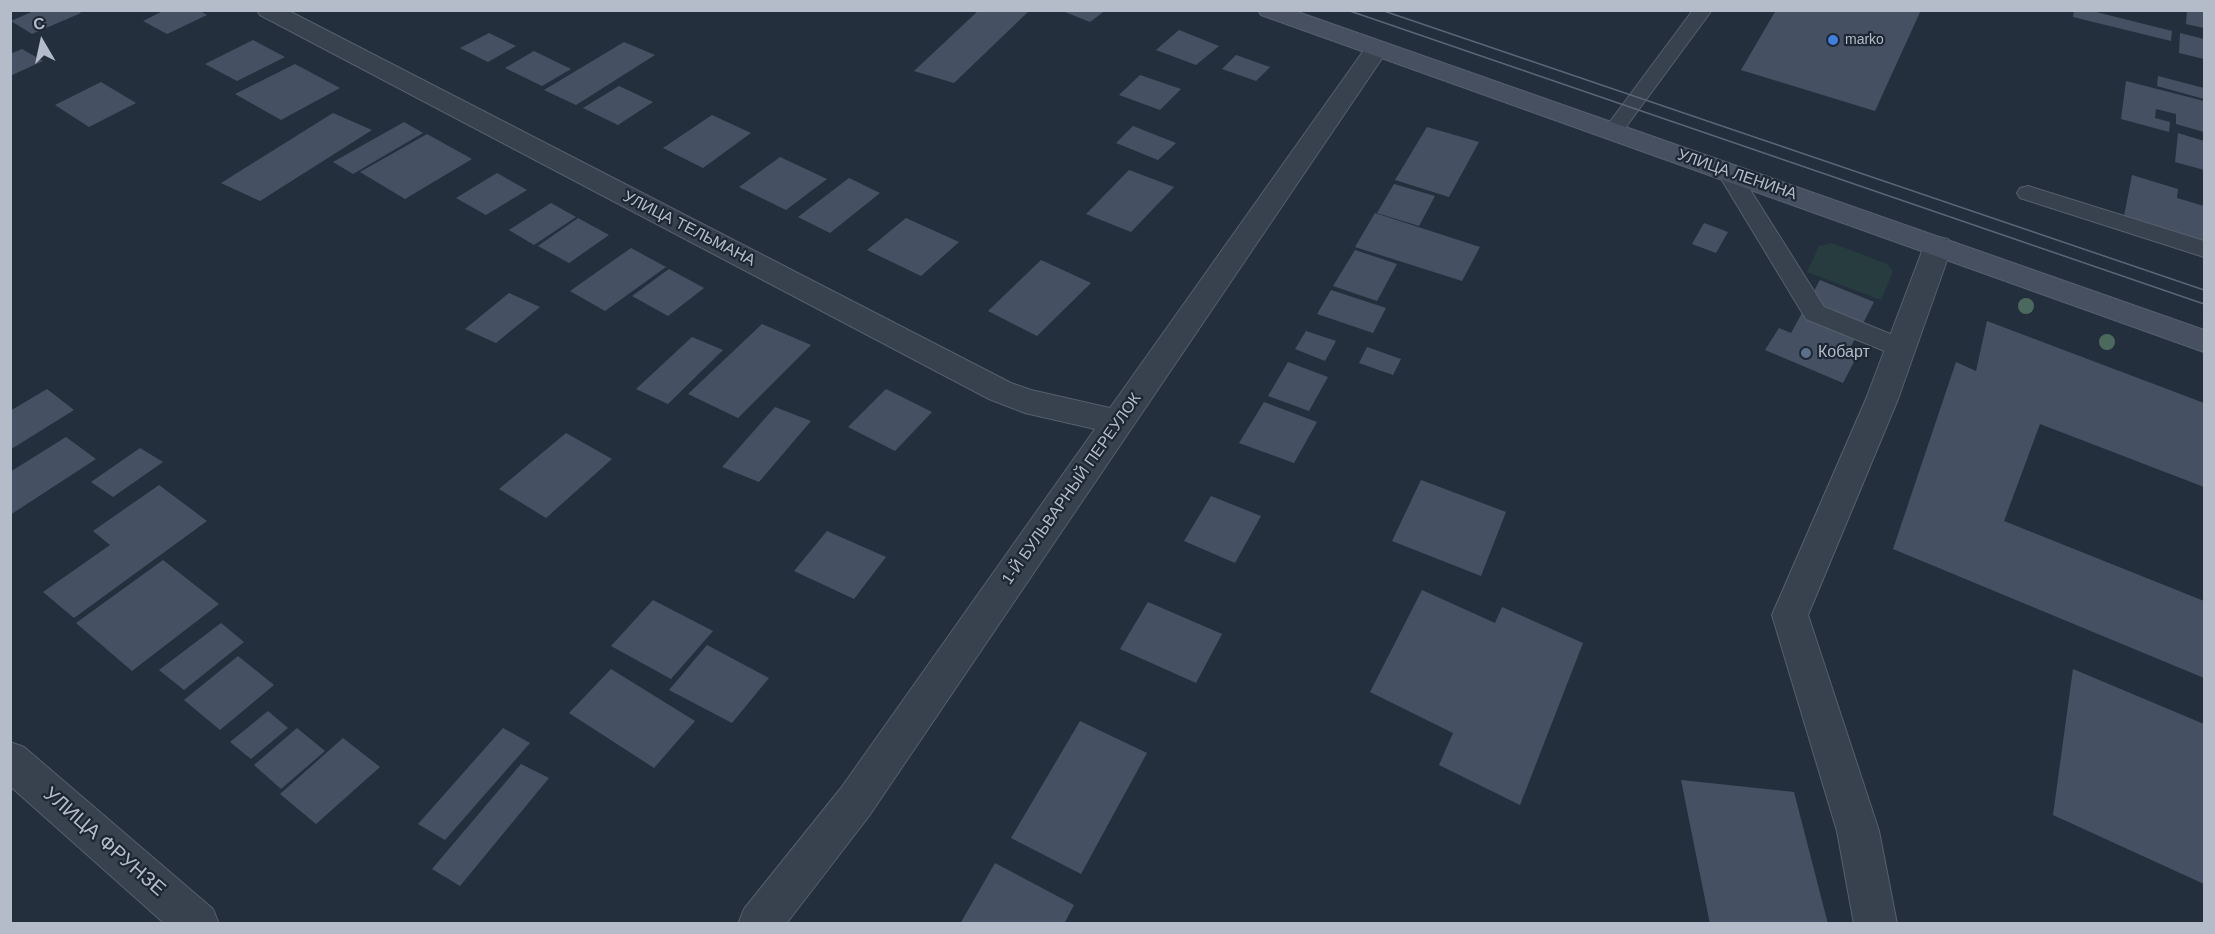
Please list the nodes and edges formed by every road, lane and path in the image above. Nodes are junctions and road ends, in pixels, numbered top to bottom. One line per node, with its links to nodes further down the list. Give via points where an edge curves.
1 (268, 10): 12 (street, УЛИЦА ТЕЛЬМАНА, via 1000,391)
2 (1269, 10): 4 (main road, УЛИЦА ЛЕНИНА)
3 (1703, 10): 5 (lane)
4 (1377, 48): 5 (main road, УЛИЦА ЛЕНИНА); 12 (street, 1-Й БУЛЬВАРНЫЙ ПЕРЕУЛОК)
5 (1613, 131): 6 (main road, УЛИЦА ЛЕНИНА)
6 (1728, 172): 8 (main road, УЛИЦА ЛЕНИНА); 11 (lane, via 1815,313)
7 (2028, 193): 9 (lane)
8 (1938, 246): 10 (main road, УЛИЦА ЛЕНИНА); 11 (street)
9 (2205, 249)
10 (2205, 341)
11 (1901, 348): 16 (street, via 1790,615 1858,831)
12 (1119, 422): 15 (street, 1-Й БУЛЬВАРНЫЙ ПЕРЕУЛОК, via 855,802)
13 (10, 760): 14 (street, УЛИЦА ФРУНЗЕ)
14 (198, 924)
15 (759, 924)
16 (1876, 924)

